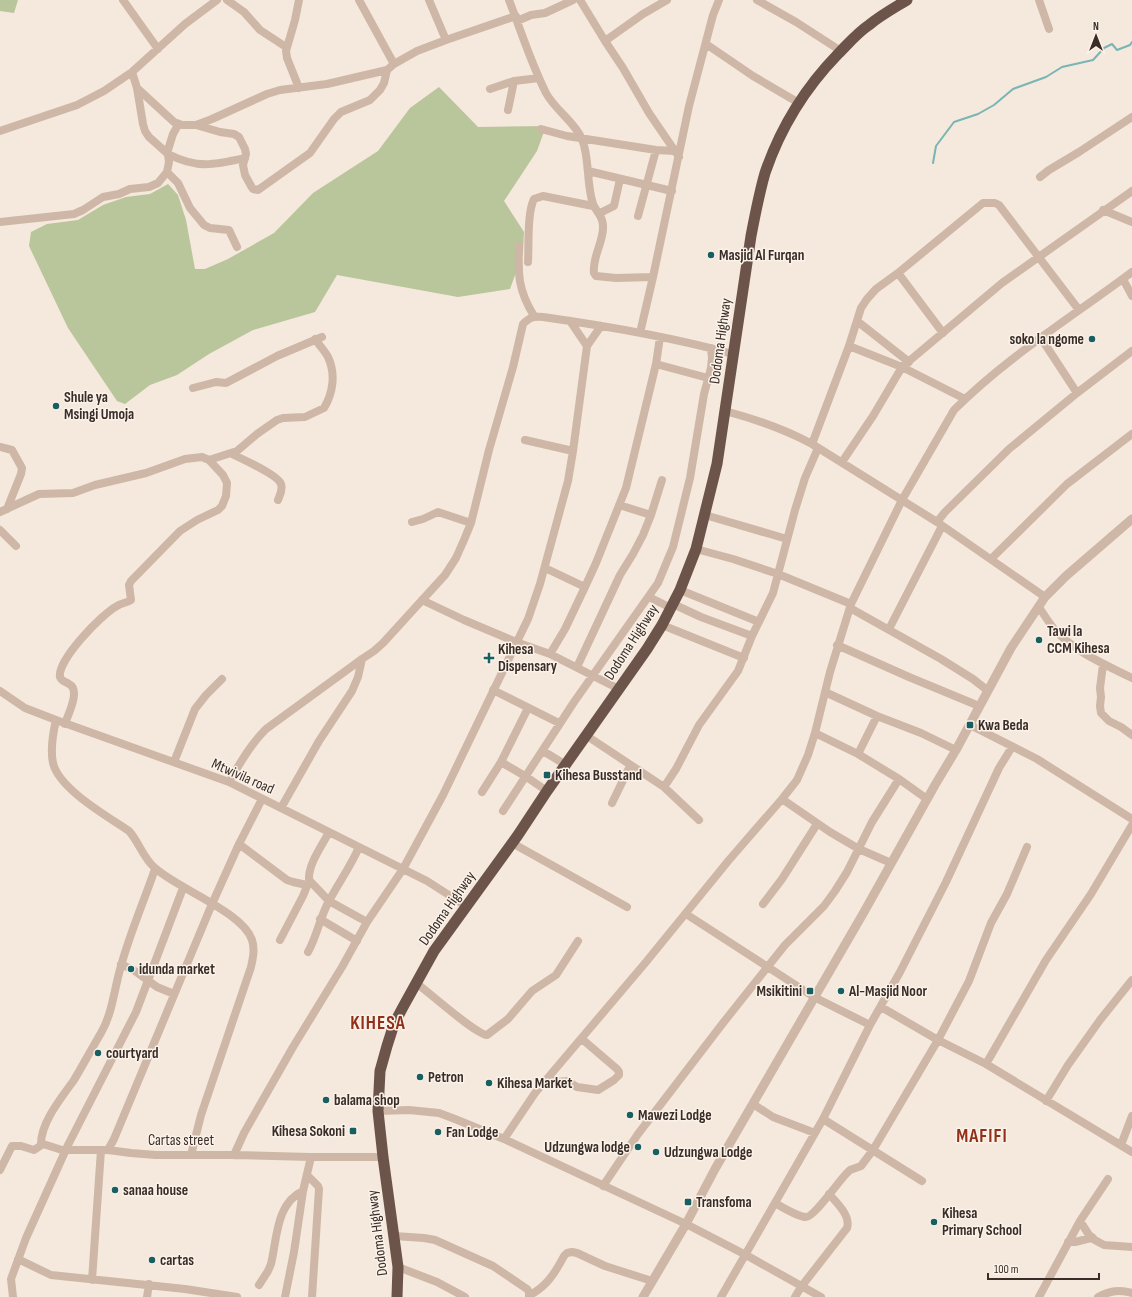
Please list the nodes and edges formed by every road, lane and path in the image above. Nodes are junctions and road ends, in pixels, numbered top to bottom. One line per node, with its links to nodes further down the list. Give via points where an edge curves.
1 (123, 0): 21 (street)
2 (217, 0): 21 (street)
3 (227, 0): 20 (street, via 244,12 260,30)
4 (300, 0): 20 (street)
5 (359, 0): 23 (street)
6 (429, 0): 17 (street)
7 (509, 0): 15 (street)
8 (573, 0): 15 (street, via 545,13)
9 (580, 0): 18 (street)
10 (667, 0): 18 (street)
11 (719, 0): 19 (street)
12 (756, 0): 22 (street)
13 (1039, 0): 16 (street)
14 (904, 1): 22 (highway, Dodoma Highway, via 867,26)
15 (517, 19): 17 (street); 25 (street)
16 (1049, 29)
17 (446, 40): 23 (street, via 417,51)
18 (605, 41): 40 (street)
19 (706, 44): 30 (street); 40 (street)
20 (286, 47): 28 (street, via 287,58)
21 (158, 49): 24 (street)
22 (841, 51): 30 (highway, Dodoma Highway)
23 (391, 66): 28 (street, via 327,84); 41 (street, via 380,90 370,100 341,112 310,153 258,190 254,189 245,175)
24 (132, 72): 27 (street); 36 (street, via 83,102)
25 (539, 78): 26 (street); 37 (street, via 547,95)
26 (514, 81): 29 (street); 31 (street)
27 (137, 88): 33 (street); 39 (street, via 145,131)
28 (299, 88): 34 (street, via 266,94)
29 (490, 89)
30 (799, 103): 77 (highway, Dodoma Highway, via 776,146 758,200)
31 (508, 110)
32 (1132, 117): 44 (street)
33 (178, 125): 34 (street); 39 (street)
34 (196, 125): 41 (street, via 237,135 245,148)
35 (541, 129): 37 (street)
36 (0, 131)
37 (582, 138): 38 (street); 42 (street)
38 (656, 150): 40 (street); 46 (street)
39 (168, 154): 41 (street, via 183,161 205,165); 43 (street)
40 (677, 154): 47 (street)
41 (245, 158)
42 (588, 171): 45 (street); 49 (street)
43 (168, 172): 53 (street, via 154,185 103,197 74,214); 56 (street, via 178,183 190,208 204,225 229,230)
44 (1040, 178)
45 (620, 179): 46 (street); 51 (street, via 614,206)
46 (647, 185): 47 (street); 52 (street)
47 (672, 191): 61 (street)
48 (1132, 191): 50 (street)
49 (593, 206): 51 (street); 58 (street, via 543,196 534,199 530,215)
50 (1103, 210): 54 (street); 57 (street)
51 (600, 213): 61 (street, via 604,226 595,262 596,276)
52 (638, 216)
53 (0, 222)
54 (1132, 222)
55 (519, 246): 65 (street, via 519,283 522,295)
56 (238, 247)
57 (1039, 256): 60 (street, via 999,206 990,202 983,203); 64 (street); 70 (street, via 1002,282)
58 (528, 262)
59 (1132, 272): 62 (street)
60 (898, 273): 67 (street, via 867,298); 70 (street)
61 (653, 277): 69 (street)
62 (1123, 279): 63 (street); 64 (street)
63 (1132, 296)
64 (1079, 310): 72 (street)
65 (534, 316): 66 (street); 102 (street, via 523,324)
66 (570, 321): 68 (street); 73 (street)
67 (857, 321): 74 (street); 79 (street)
68 (601, 326): 69 (street); 73 (street)
69 (640, 333): 71 (street)
70 (943, 333): 79 (street)
71 (660, 337): 75 (street); 78 (street)
72 (1041, 338): 82 (street); 83 (street)
73 (587, 346): 89 (street)
74 (849, 346): 79 (street); 87 (street)
75 (711, 348): 77 (street); 80 (street)
76 (1132, 352): 82 (street)
77 (733, 354): 84 (highway, Dodoma Highway)
78 (656, 364): 80 (street); 96 (street, via 626,488)
79 (906, 364): 83 (street); 92 (street)
80 (708, 378): 113 (street, via 690,478 673,547 658,583)
81 (194, 388): 90 (street, via 216,382 226,383 277,356 319,338 328,357 333,379 332,390 324,408 305,417 277,420)
82 (1077, 393): 103 (street, via 1009,449 945,512)
83 (965, 399): 95 (street, via 954,410)
84 (725, 411): 87 (street, via 774,426); 99 (highway, Dodoma Highway, via 717,464)
85 (1132, 434): 108 (street, via 1067,484)
86 (525, 440): 89 (street)
87 (815, 446): 92 (street); 105 (street)
88 (0, 448): 97 (street, via 12,450 22,468)
89 (574, 451): 109 (street)
90 (232, 454): 91 (street); 94 (street, via 275,477 281,484)
91 (209, 460): 97 (street, via 202,457 185,459 146,473 73,493 39,494); 143 (street, via 228,483 222,506 180,531 169,541 130,581 131,600 107,613 68,654 60,677 72,686 75,692)
92 (842, 462): 95 (street)
93 (662, 480): 98 (street)
94 (278, 500)
95 (902, 500): 103 (street); 117 (street)
96 (619, 505): 98 (street); 111 (street)
97 (3, 510)
98 (651, 515): 129 (street)
99 (705, 515): 105 (street); 107 (highway, Dodoma Highway)
100 (1132, 519): 114 (street)
101 (412, 522): 102 (street, via 438,512)
102 (470, 523): 115 (street, via 456,558 445,575)
103 (940, 524): 108 (street); 121 (street)
104 (0, 530): 106 (street)
105 (787, 538): 110 (street)
106 (16, 546)
107 (696, 549): 110 (street); 112 (highway, Dodoma Highway)
108 (991, 559): 114 (street)
109 (545, 568): 111 (street); 123 (street, via 535,601)
110 (778, 574): 117 (street); 119 (street, via 773,593)
111 (585, 587): 125 (street)
112 (680, 590): 116 (highway, Dodoma Highway); 119 (street)
113 (649, 597): 116 (street); 130 (street)
114 (1045, 597): 118 (street)
115 (422, 600): 123 (street); 127 (street, via 384,643)
116 (672, 606): 120 (highway, Dodoma Highway); 122 (street)
117 (850, 606): 121 (street); 124 (street)
118 (1039, 607): 128 (street, via 1064,639); 135 (street, via 1010,648)
119 (759, 622): 122 (street)
120 (662, 625): 126 (street); 133 (highway, Dodoma Highway)
121 (889, 629): 135 (street, via 957,668)
122 (752, 636): 126 (street)
123 (516, 642): 125 (street); 134 (street)
124 (838, 645): 137 (street); 138 (street)
125 (550, 654): 129 (street)
126 (744, 658): 159 (street, via 738,671 699,725)
127 (362, 659): 158 (street, via 266,729 246,753); 166 (street, via 352,691 319,741)
128 (1103, 665): 131 (street); 146 (street, via 1100,710 1109,721)
129 (577, 667): 130 (street)
130 (593, 676): 133 (street); 142 (street)
131 (1132, 678)
132 (222, 679): 152 (street, via 195,709)
133 (619, 689): 147 (highway, Dodoma Highway)
134 (493, 690): 139 (street); 180 (street)
135 (988, 690): 138 (street)
136 (0, 692): 141 (street, Mtwivila road, via 25,708)
137 (825, 692): 140 (street); 145 (street)
138 (979, 706): 144 (street)
139 (528, 708): 142 (street); 153 (street)
140 (877, 716): 149 (street); 151 (street)
141 (56, 720): 143 (street, Mtwivila road); 179 (street, via 52,758 57,774 75,793 129,831)
142 (559, 723): 150 (street)
143 (65, 724): 152 (street, Mtwivila road)
144 (970, 724): 148 (street); 149 (street)
145 (815, 733): 151 (street); 163 (street, via 797,780)
146 (1132, 735)
147 (586, 736): 154 (highway, Dodoma Highway); 155 (street)
148 (1012, 747): 168 (street, via 1037,759); 202 (street, via 999,768 946,882)
149 (956, 750): 164 (street)
150 (543, 751): 154 (street); 156 (street)
151 (858, 754): 157 (street)
152 (174, 762): 158 (street, Mtwivila road)
153 (501, 762): 156 (street); 161 (street)
154 (566, 765): 160 (highway, Dodoma Highway)
155 (630, 766): 159 (street); 165 (street)
156 (525, 776): 160 (street); 167 (street)
157 (899, 779): 164 (street); 177 (street, via 872,822)
158 (229, 782): 162 (street, Mtwivila road)
159 (664, 787): 169 (street)
160 (547, 791): 173 (highway, Dodoma Highway)
161 (482, 792)
162 (262, 799): 166 (street, Mtwivila road); 174 (street)
163 (782, 799): 170 (street); 188 (street)
164 (927, 799): 178 (street)
165 (612, 803)
166 (281, 808): 172 (street, Mtwivila road)
167 (503, 811)
168 (1132, 819)
169 (699, 820)
170 (817, 824): 177 (street); 185 (street)
171 (1132, 825): 206 (street, via 1091,894 1046,960)
172 (329, 832): 175 (street, Mtwivila road); 181 (street, via 312,865)
173 (512, 843): 186 (highway, Dodoma Highway); 187 (street)
174 (239, 844): 181 (street, via 287,880 298,884); 184 (street)
175 (359, 847): 180 (street, Mtwivila road); 183 (street)
176 (1027, 847): 205 (street, via 1007,894 991,923 969,981)
177 (859, 849): 178 (street); 196 (street, via 824,906 791,939)
178 (891, 863): 201 (street)
179 (155, 869): 182 (street); 195 (street)
180 (404, 869): 186 (street, Mtwivila road); 190 (street)
181 (308, 882): 183 (street); 191 (street)
182 (183, 888): 184 (street); 198 (street)
183 (329, 901): 189 (street); 190 (street)
184 (212, 904): 200 (street); 221 (street, via 241,923 252,938 254,950 246,983 200,1115)
185 (763, 904)
186 (466, 906): 199 (highway, Dodoma Highway, via 434,951)
187 (627, 907)
188 (686, 914): 196 (street); 204 (street)
189 (320, 919): 192 (street); 194 (street, via 315,940)
190 (367, 922): 192 (street)
191 (280, 940)
192 (357, 941): 222 (street, via 293,1046)
193 (578, 941): 199 (street, via 556,975 532,991 508,1019 487,1035 466,1023)
194 (308, 952)
195 (121, 964): 198 (street); 215 (street, via 108,1019 74,1080 59,1099 42,1136)
196 (769, 966): 201 (street); 229 (street, via 659,1105)
197 (1132, 980): 208 (street, via 1068,1065)
198 (148, 982): 200 (street); 217 (street)
199 (416, 983): 210 (highway, Dodoma Highway, via 394,1024 387,1046 380,1070)
200 (174, 994): 218 (street, via 114,1139)
201 (814, 997): 203 (street); 209 (street)
202 (881, 1007): 203 (street); 205 (street)
203 (870, 1025): 212 (street)
204 (582, 1039): 207 (street); 207 (street, via 617,1069 618,1077 596,1090 578,1086 567,1080 557,1082)
205 (938, 1040): 206 (street); 219 (street)
206 (986, 1064): 208 (street)
207 (548, 1078): 214 (street)
208 (1046, 1101): 216 (street)
209 (753, 1104): 213 (street, via 773,1117); 234 (street)
210 (378, 1111): 214 (street, via 409,1110 439,1113); 224 (highway, Dodoma Highway)
211 (1132, 1116): 216 (street)
212 (823, 1119): 213 (street); 219 (street)
213 (815, 1133): 232 (street)
214 (504, 1139): 229 (street)
215 (41, 1144): 217 (street, Cartas street); 225 (street, Cartas street, via 34,1150 12,1146)
216 (1120, 1145): 220 (street)
217 (67, 1150): 218 (street, Cartas street); 240 (street)
218 (104, 1150): 221 (street, Cartas street, via 156,1155); 242 (street)
219 (873, 1150): 228 (street); 231 (street, via 861,1166 850,1170)
220 (1132, 1152)
221 (191, 1155): 222 (street, Cartas street)
222 (234, 1155): 223 (street, Cartas street)
223 (311, 1157): 224 (street, Cartas street); 226 (street)
224 (383, 1157): 235 (highway, Dodoma Highway)
225 (0, 1170)
226 (306, 1175): 230 (street); 254 (street, via 319,1189)
227 (1108, 1179): 233 (street)
228 (922, 1181)
229 (603, 1186): 234 (street)
230 (303, 1191): 245 (street, via 293,1196 283,1211 271,1264); 253 (street)
231 (829, 1194): 232 (street, via 807,1217); 246 (street, via 847,1219 847,1228)
232 (775, 1203): 239 (street)
233 (1080, 1221): 236 (street); 237 (street)
234 (686, 1224): 239 (street); 243 (street)
235 (394, 1236): 241 (highway, Dodoma Highway); 249 (street, via 435,1240 458,1249 503,1272 527,1289)
236 (1093, 1238): 237 (street); 238 (street, via 1105,1246)
237 (1068, 1242): 260 (street)
238 (1132, 1247)
239 (746, 1255): 246 (street); 257 (street)
240 (18, 1258): 242 (street, via 51,1275); 250 (street, via 11,1279)
241 (398, 1267): 248 (highway, Dodoma Highway); 255 (street, via 437,1282)
242 (92, 1280): 244 (street)
243 (652, 1281): 249 (street, via 572,1252 564,1256 548,1282); 256 (street)
244 (149, 1284): 251 (street); 252 (street)
245 (259, 1285)
246 (801, 1286): 258 (street); 259 (street)
247 (1132, 1293): 261 (street, via 1116,1290)
248 (400, 1295)
249 (530, 1296)
250 (12, 1297)
251 (147, 1297)
252 (232, 1297)
253 (285, 1297)
254 (312, 1297)
255 (465, 1297)
256 (643, 1297)
257 (721, 1297)
258 (795, 1297)
259 (821, 1297)
260 (1039, 1297)
261 (1098, 1297)

